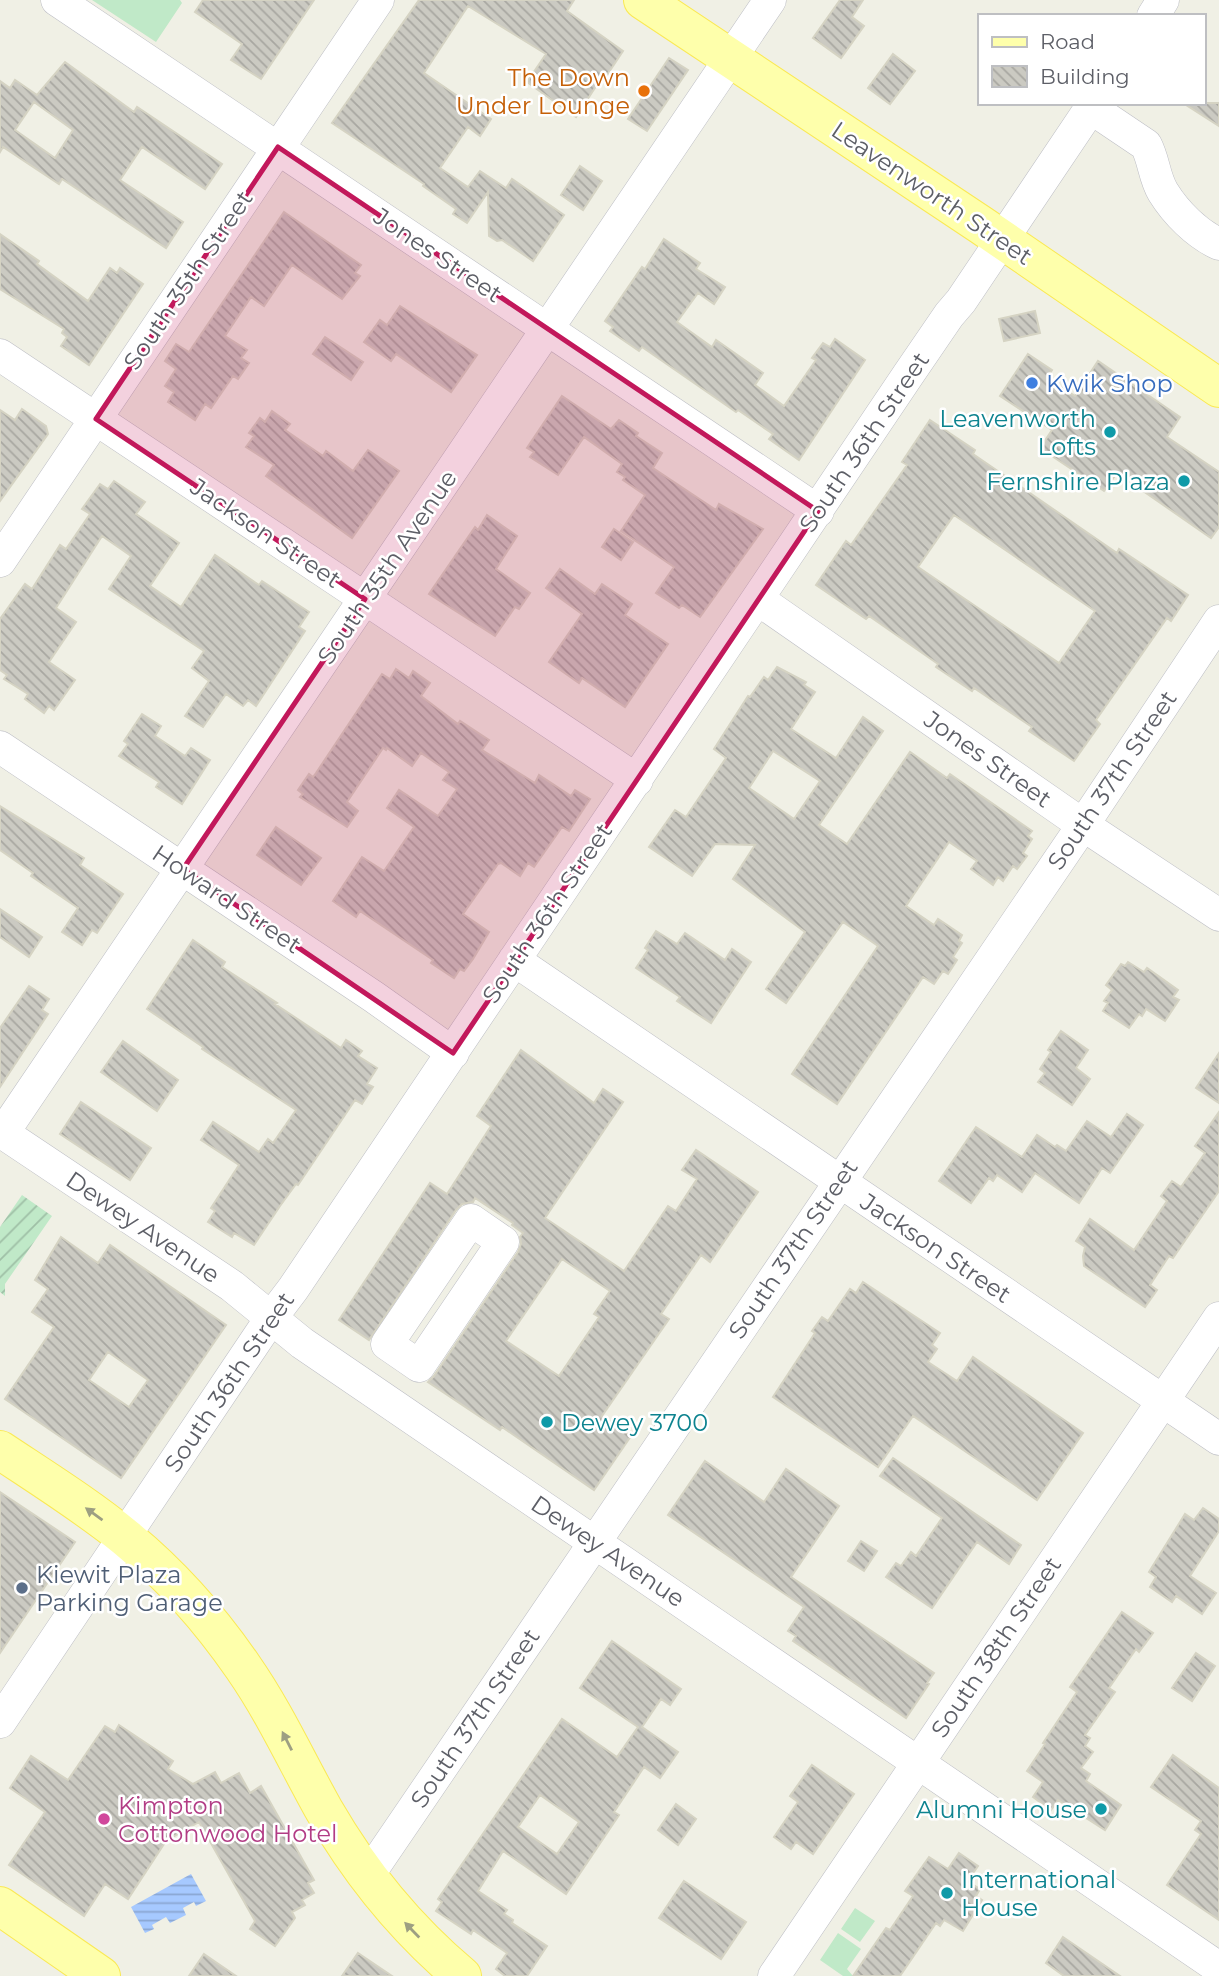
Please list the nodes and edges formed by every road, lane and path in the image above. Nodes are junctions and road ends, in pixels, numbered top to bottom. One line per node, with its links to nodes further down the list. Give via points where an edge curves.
1 (57, 0): 7 (street, Jones Street)
2 (378, 0): 7 (street, South 35th Street)
3 (643, 0): 5 (main road, Leavenworth Street)
4 (770, 0): 5 (street, South 35th Avenue)
5 (731, 58): 8 (main road, Leavenworth Street); 10 (street, South 35th Avenue)
6 (1092, 106): 8 (street, South 36th Street); 9 (street, via 1146,145 1163,191 1183,217)
7 (278, 147): 10 (street, Jones Street); 13 (street, South 35th Street)
8 (1002, 239): 12 (main road, Leavenworth Street); 14 (street, South 36th Street)
9 (1219, 244)
10 (548, 328): 14 (street, Jones Street); 16 (street, South 35th Avenue)
11 (0, 355): 13 (street, Jackson Street)
12 (1219, 388)
13 (96, 419): 15 (street, South 35th Street); 16 (street, Jackson Street)
14 (818, 511): 17 (street, South 36th Street)
15 (0, 561)
16 (365, 599): 20 (street, Jackson Street); 22 (street, South 35th Avenue)
17 (758, 600): 20 (street, South 36th Street); 21 (street, Jones Street)
18 (1219, 621): 21 (street, South 37th Street)
19 (0, 747): 22 (street, Howard Street)
20 (637, 780): 24 (street, South 36th Street)
21 (1083, 825): 23 (street, Jones Street); 27 (street, South 37th Street)
22 (183, 869): 25 (street, Howard Street); 26 (street, South 35th Avenue)
23 (1219, 915)
24 (514, 960): 25 (street, South 36th Street); 27 (street, Jackson Street)
25 (453, 1053): 28 (street, South 36th Street)
26 (2, 1132): 28 (street, Dewey Avenue, via 232,1286)
27 (839, 1182): 32 (street, Jackson Street); 36 (street, South 37th Street)
28 (271, 1318): 31 (street, Dewey Avenue); 35 (street, South 36th Street)
29 (1219, 1318): 32 (street, South 38th Street)
30 (404, 1355): 31 (street)
31 (377, 1394): 36 (street, Dewey Avenue)
32 (1163, 1401): 33 (street, Jackson Street); 38 (street, South 38th Street)
33 (1219, 1439)
34 (0, 1450): 35 (main road, one-way to 34)
35 (124, 1536): 37 (street, South 36th Street); 39 (main road, one-way to 35, via 324,1810 263,1698 226,1644 173,1581)
36 (594, 1542): 38 (street, Dewey Avenue); 39 (street, South 37th Street)
37 (0, 1723)
38 (918, 1763): 41 (street, Dewey Avenue); 44 (street, South 38th Street)
39 (367, 1877): 43 (main road, one-way to 39, via 412,1930)
40 (0, 1906): 42 (main road)
41 (1219, 1968)
42 (101, 1976)
43 (462, 1976)
44 (774, 1976)

